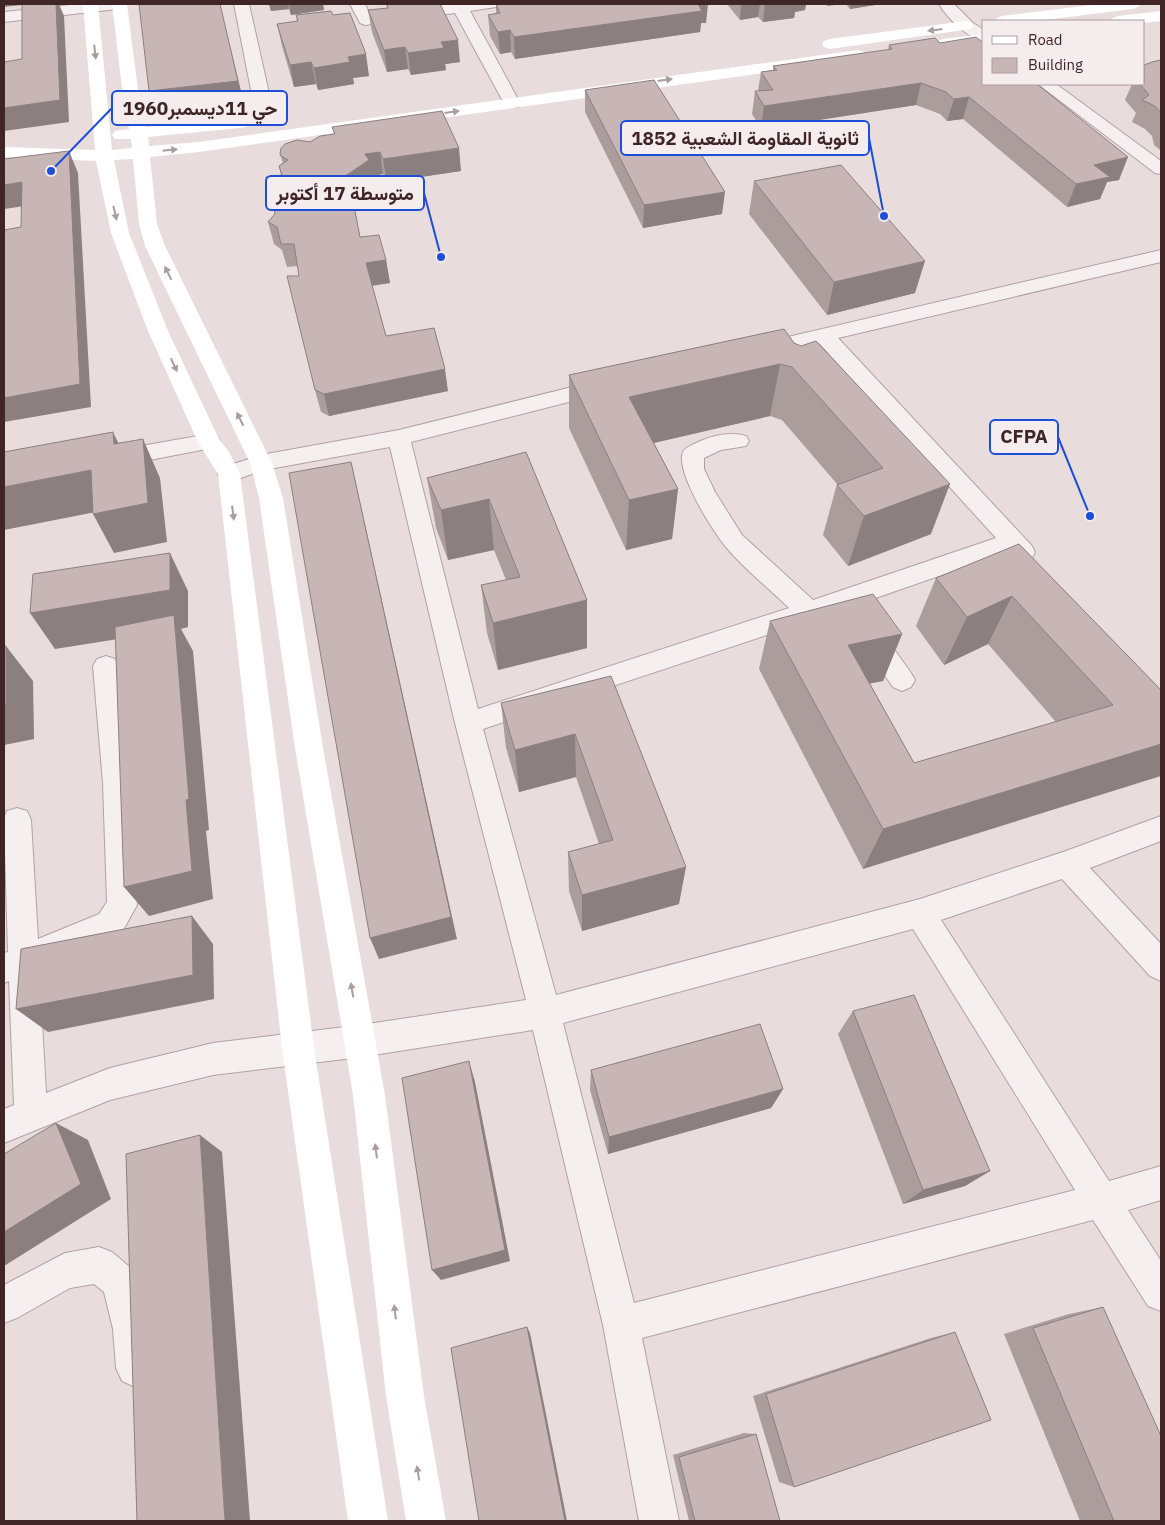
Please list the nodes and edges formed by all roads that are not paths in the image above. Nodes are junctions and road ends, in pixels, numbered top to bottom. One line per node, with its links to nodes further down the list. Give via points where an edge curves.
1 (118, 4): 7 (street); 22 (street, via 133,113)
2 (241, 4): 21 (street)
3 (358, 4): 8 (street, via 364,20)
4 (491, 4): 8 (street)
5 (946, 4): 13 (street)
6 (1133, 4): 11 (street)
7 (90, 5): 10 (street); 23 (street, one-way to 23)
8 (460, 6): 19 (street)
9 (1161, 16): 12 (street)
10 (4, 17)
11 (1010, 20)
12 (1127, 20)
13 (976, 25): 15 (street, one-way to 15)
14 (982, 38): 19 (street, one-way to 14, via 688,77)
15 (561, 80)
16 (524, 85): 19 (street)
17 (1047, 85): 26 (street)
18 (486, 90): 19 (street)
19 (508, 96): 25 (street, one-way to 19)
20 (286, 118): 21 (street)
21 (266, 120): 22 (street)
22 (140, 134): 23 (street); 25 (street)
23 (104, 146): 24 (street); 25 (street); 33 (street, one-way to 33, via 120,233 158,331)
24 (4, 152)
25 (140, 154): 35 (street, one-way to 25, via 154,246 148,224)
26 (1161, 169)
27 (1161, 256): 28 (street)
28 (823, 335): 29 (street); 37 (street)
29 (736, 356)
30 (620, 382): 31 (street)
31 (399, 438): 35 (street); 43 (street)
32 (738, 441): 40 (street, via 723,440 693,454 692,469 734,540)
33 (209, 442): 34 (street); 36 (street)
34 (92, 463)
35 (261, 463): 36 (street); 51 (street, one-way to 35, via 270,498)
36 (229, 474): 52 (street, one-way to 52)
37 (1013, 540): 38 (street); 39 (street)
38 (1038, 569)
39 (844, 598): 40 (street); 42 (street)
40 (809, 611): 43 (street)
41 (106, 666): 48 (street, via 117,783 122,905 110,924)
42 (902, 680)
43 (468, 723): 50 (street)
44 (16, 820): 48 (street)
45 (1161, 828): 46 (street)
46 (1067, 864): 47 (street); 49 (street)
47 (920, 913): 50 (street); 55 (street)
48 (14, 964): 53 (street)
49 (1161, 966)
50 (545, 1013): 51 (street); 58 (street)
51 (361, 1041): 52 (street); 61 (street, one-way to 51, via 405,1396)
52 (298, 1048): 53 (street, via 213,1059 110,1084); 60 (street)
53 (18, 1120)
54 (1161, 1183): 55 (street)
55 (1101, 1201): 56 (street); 58 (street)
56 (1161, 1293)
57 (4, 1305): 59 (street, via 65,1271 99,1265 120,1282 131,1329)
58 (621, 1325): 62 (street)
59 (138, 1398)
60 (368, 1521)
61 (426, 1521)
62 (660, 1521)

